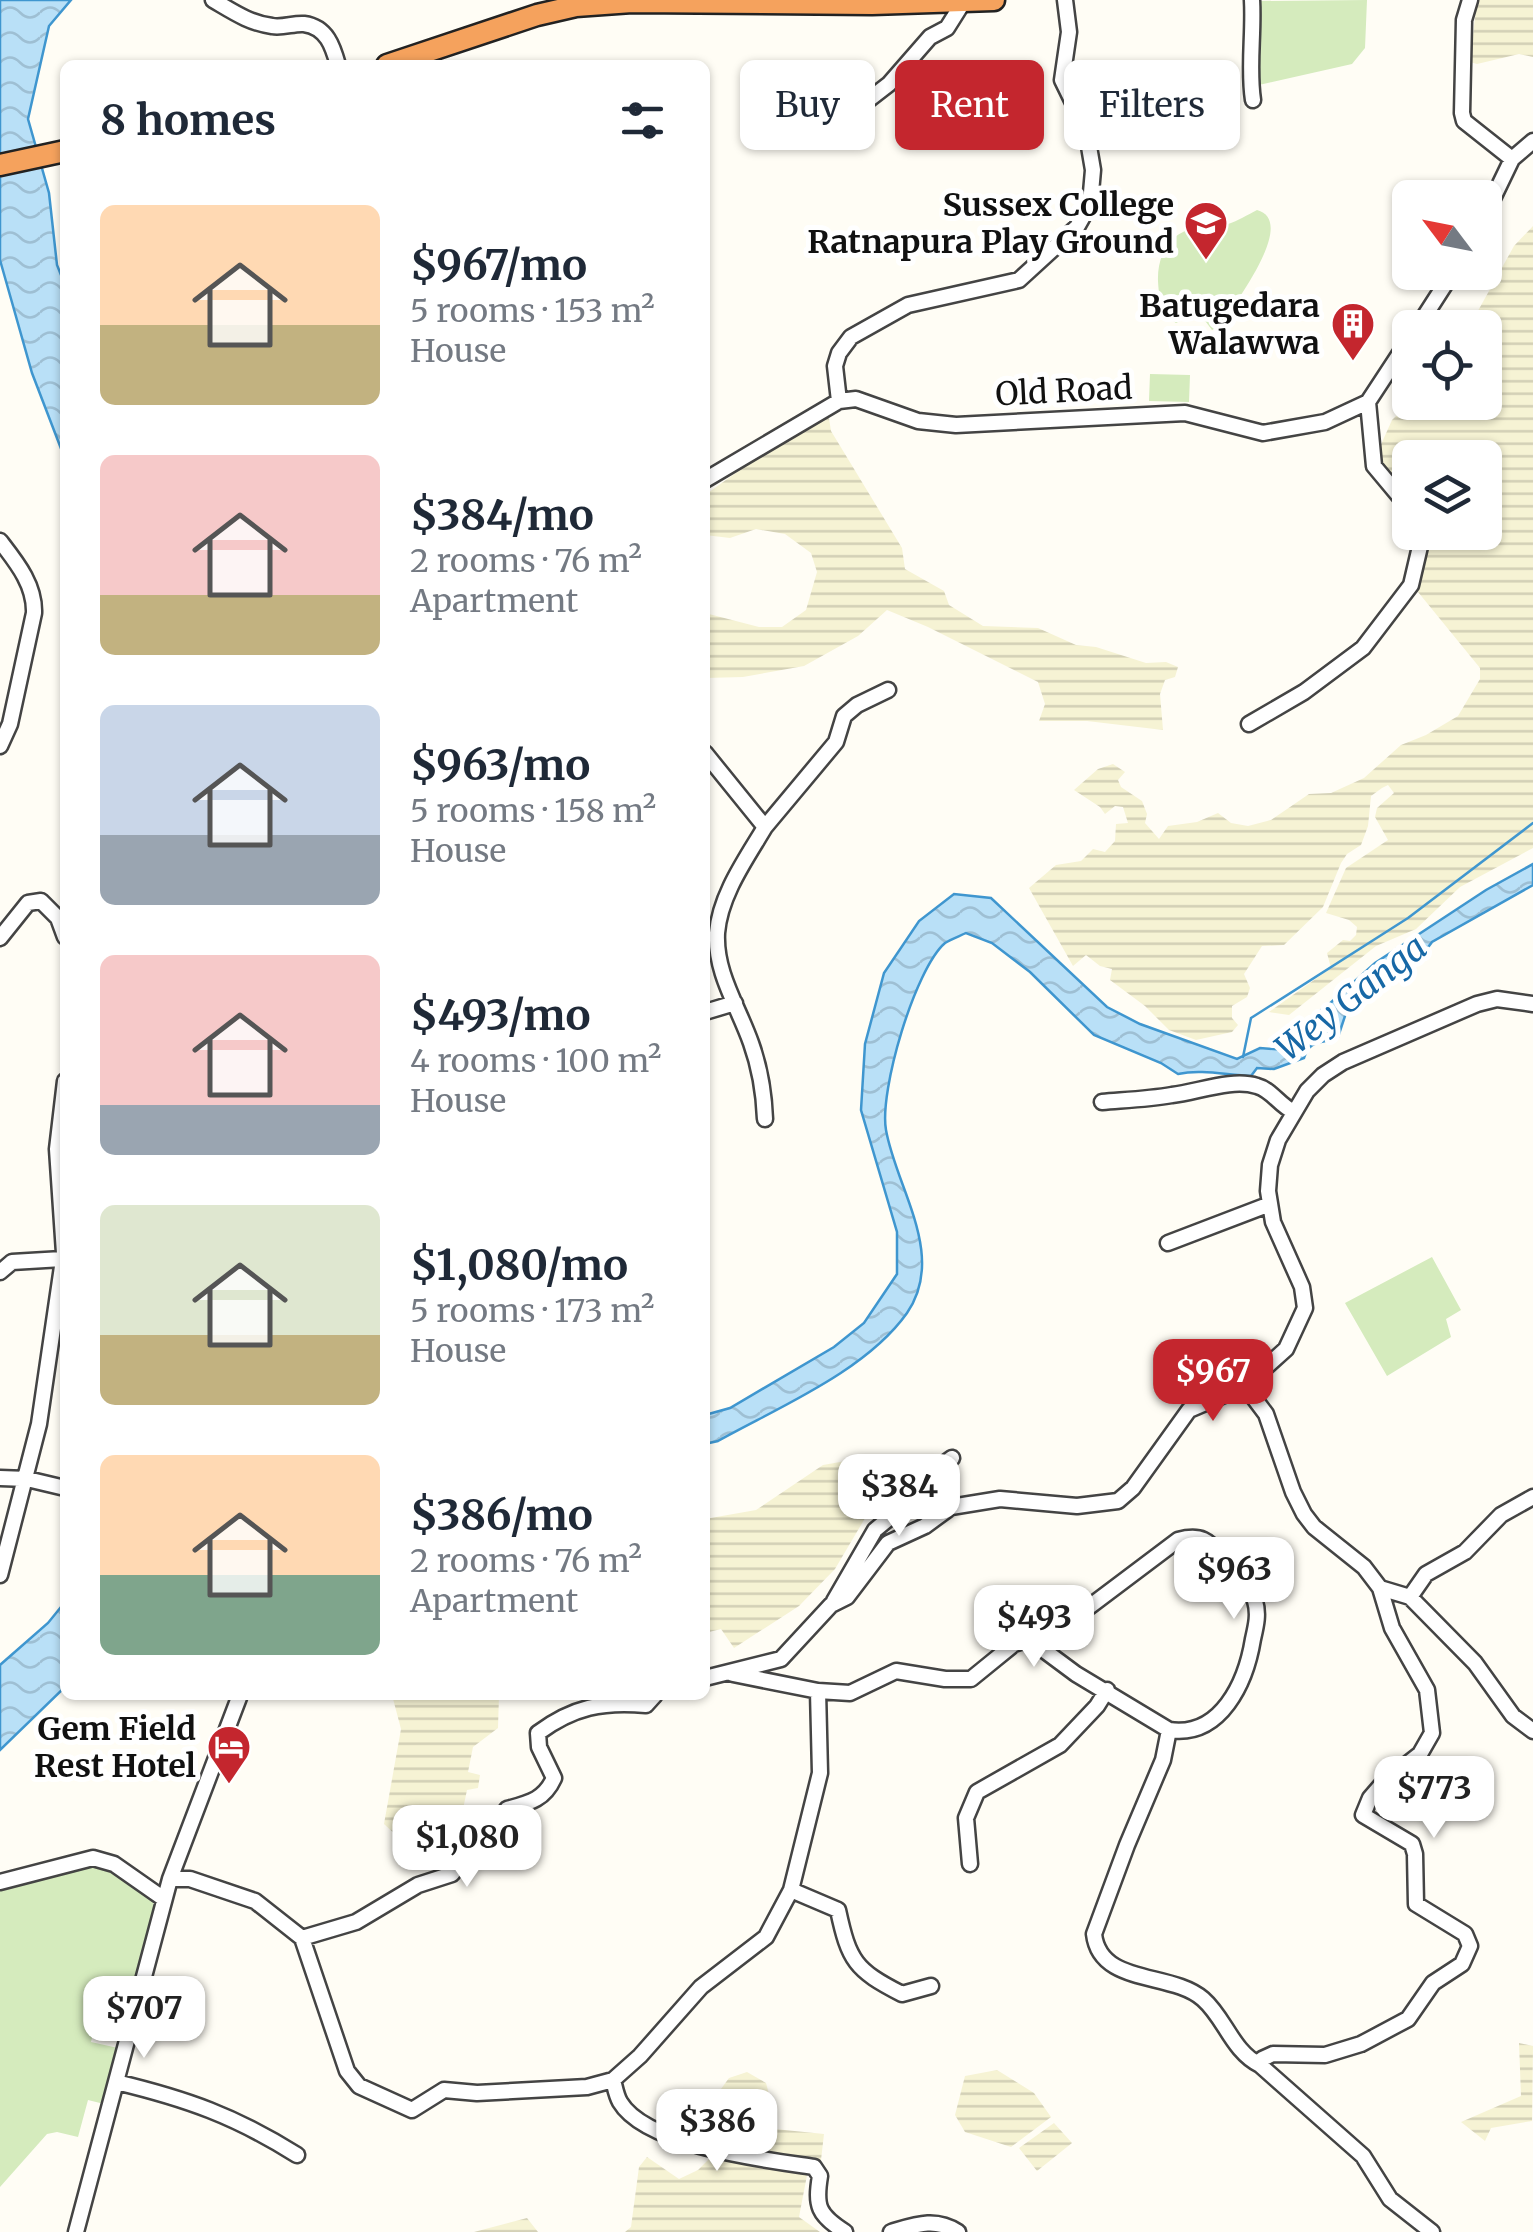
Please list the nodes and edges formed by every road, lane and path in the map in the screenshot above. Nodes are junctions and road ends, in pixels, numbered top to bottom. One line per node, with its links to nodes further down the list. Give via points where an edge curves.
1 (213, 0): 8 (street, via 249,21 318,29)
2 (994, 0): 7 (highway)
3 (1064, 0): 18 (street, via 1070,32 1062,80 1086,129 1090,204 1077,227 1019,280 908,305 851,337 835,366)
4 (1252, 0): 11 (street)
5 (1470, 0): 14 (street, via 1464,20 1464,121)
6 (632, 1): 7 (highway); 9 (highway, via 536,16)
7 (964, 1): 10 (street, via 946,28)
8 (336, 60)
9 (403, 60)
10 (875, 95)
11 (1253, 100)
12 (1533, 142): 14 (street)
13 (60, 152): 15 (highway)
14 (1512, 159): 16 (street)
15 (0, 165)
16 (1502, 184)
17 (1392, 365): 19 (street)
18 (838, 401): 19 (street, Old Road, via 856,399 918,422 1185,413 1264,433 1324,422); 20 (street)
19 (1368, 402): 21 (street, via 1374,466)
20 (710, 477)
21 (1392, 488)
22 (0, 541): 26 (street, via 35,596)
23 (1419, 550): 25 (street, via 1411,585 1363,648)
24 (888, 690): 28 (street, via 844,716 836,742)
25 (1250, 724)
26 (0, 746)
27 (710, 758): 28 (street)
28 (765, 827): 31 (street, via 732,883 718,929 718,964)
29 (60, 923): 30 (street, via 41,900 28,903)
30 (0, 938)
31 (734, 1003): 33 (street); 37 (street, via 752,1044)
32 (1533, 1004): 35 (street, via 1477,1004 1343,1062 1322,1074)
33 (710, 1010)
34 (1102, 1102): 35 (street, via 1242,1084 1259,1086)
35 (1294, 1112): 38 (street, via 1270,1165)
36 (60, 1119): 39 (street)
37 (765, 1119)
38 (1270, 1204): 40 (street); 44 (street, via 1305,1308 1286,1350)
39 (60, 1222)
40 (1168, 1243)
41 (60, 1259): 42 (street, via 12,1262)
42 (0, 1272)
43 (60, 1274): 47 (street)
44 (1245, 1386): 51 (street, via 1266,1414 1304,1514); 53 (street, via 1189,1410 1118,1501 1077,1506 1000,1500 951,1507 888,1543 847,1597)
45 (952, 1458): 53 (street, via 875,1530)
46 (0, 1478): 47 (street)
47 (28, 1479): 48 (street); 50 (street)
48 (60, 1487)
49 (1533, 1497): 52 (street, via 1426,1574)
50 (0, 1575)
51 (1380, 1588): 52 (street); 70 (street, via 1392,1628 1427,1690 1432,1733 1420,1754 1370,1798 1363,1815 1412,1844 1416,1904 1465,1934 1470,1946 1462,1964 1433,1983 1408,2019 1361,2044 1325,2055 1273,2054)
52 (1410, 1596): 62 (street)
53 (831, 1606): 55 (street, via 781,1659)
54 (1089, 1607): 61 (street, via 1178,1540 1194,1536 1206,1538 1248,1584 1257,1618 1248,1668 1218,1716 1198,1728)
55 (728, 1673): 56 (street); 58 (street)
56 (710, 1677)
57 (1107, 1690): 58 (street, via 1023,1641 971,1679 896,1671 850,1692); 61 (street); 63 (street, via 1060,1744 977,1792 966,1818)
58 (818, 1692): 66 (street, via 820,1773)
59 (238, 1700): 64 (street)
60 (650, 1700): 68 (street, via 562,1716 538,1732 554,1778 537,1801 507,1809 491,1837 452,1874 418,1885 356,1922)
61 (1169, 1730): 70 (street, via 1094,1934 1096,1948 1115,1966 1204,1999)
62 (1533, 1731)
63 (970, 1864)
64 (170, 1879): 67 (street); 68 (street, via 190,1879 255,1901)
65 (0, 1882): 67 (street, via 93,1858 114,1864)
66 (791, 1890): 69 (street, via 838,1910 851,1957 872,1978 902,1994); 71 (street, via 766,1937 701,1987)
67 (164, 1898): 72 (street)
68 (302, 1938): 71 (street, via 347,2072 400,2108 422,2107 444,2090 587,2087)
69 (931, 1986)
70 (1260, 2065): 78 (street, via 1363,2156 1390,2199)
71 (613, 2080): 75 (street, via 621,2104 638,2120 710,2151 814,2167 820,2176 818,2209)
72 (116, 2082): 73 (street, via 210,2108); 74 (street)
73 (297, 2155)
74 (76, 2232)
75 (845, 2232)
76 (891, 2232): 77 (street, via 929,2222)
77 (958, 2232)
78 (1432, 2232)

